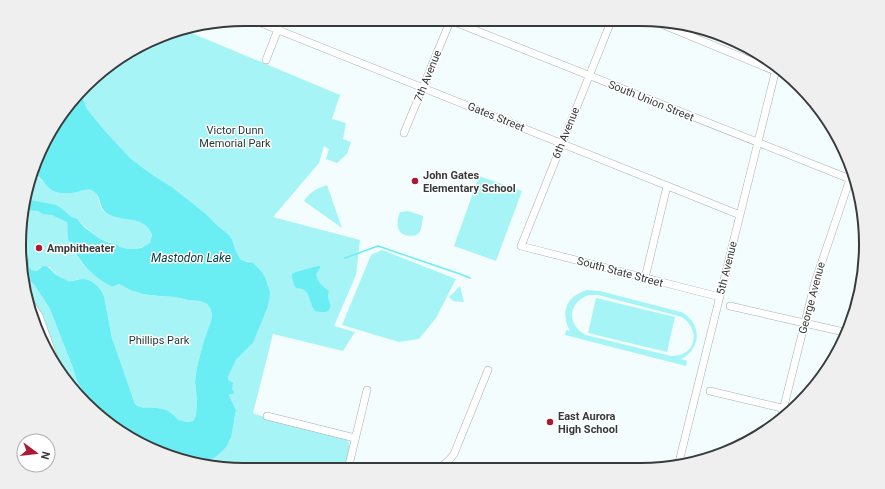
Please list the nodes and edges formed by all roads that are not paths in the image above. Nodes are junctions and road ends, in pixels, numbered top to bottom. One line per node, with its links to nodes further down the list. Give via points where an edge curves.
1 (270, 26): 7 (street, Gates Street)
2 (279, 26): 7 (street)
3 (447, 26): 12 (street, 7th Avenue)
4 (464, 26): 11 (street, South Union Street)
5 (609, 26): 11 (street, 6th Avenue)
6 (669, 28): 9 (street)
7 (278, 29): 8 (street); 12 (street, Gates Street)
8 (266, 60)
9 (770, 68)
10 (776, 73): 15 (street, 5th Avenue)
11 (589, 76): 14 (street, 6th Avenue); 15 (street, South Union Street)
12 (423, 88): 13 (street, 7th Avenue); 14 (street, Gates Street)
13 (404, 133)
14 (562, 143): 18 (street, Gates Street); 20 (street, 6th Avenue)
15 (758, 143): 16 (street, South Union Street); 19 (street, 5th Avenue)
16 (849, 178)
17 (851, 185): 25 (street, George Avenue, via 815,282)
18 (667, 186): 19 (street, Gates Street); 21 (street)
19 (740, 215): 22 (street, 5th Avenue)
20 (521, 246): 21 (street, South State Street)
21 (644, 278): 22 (street, South State Street)
22 (720, 297): 35 (street, 5th Avenue)
23 (730, 306): 25 (street)
24 (38, 314): 26 (street)
25 (805, 323): 27 (street); 31 (street, George Avenue)
26 (45, 331)
27 (841, 331)
28 (488, 370): 37 (street, via 454,454)
29 (367, 390): 34 (street)
30 (710, 391): 32 (street)
31 (788, 406)
32 (785, 409)
33 (267, 416): 34 (street)
34 (356, 438): 36 (street)
35 (680, 459)
36 (350, 463)
37 (446, 463)

